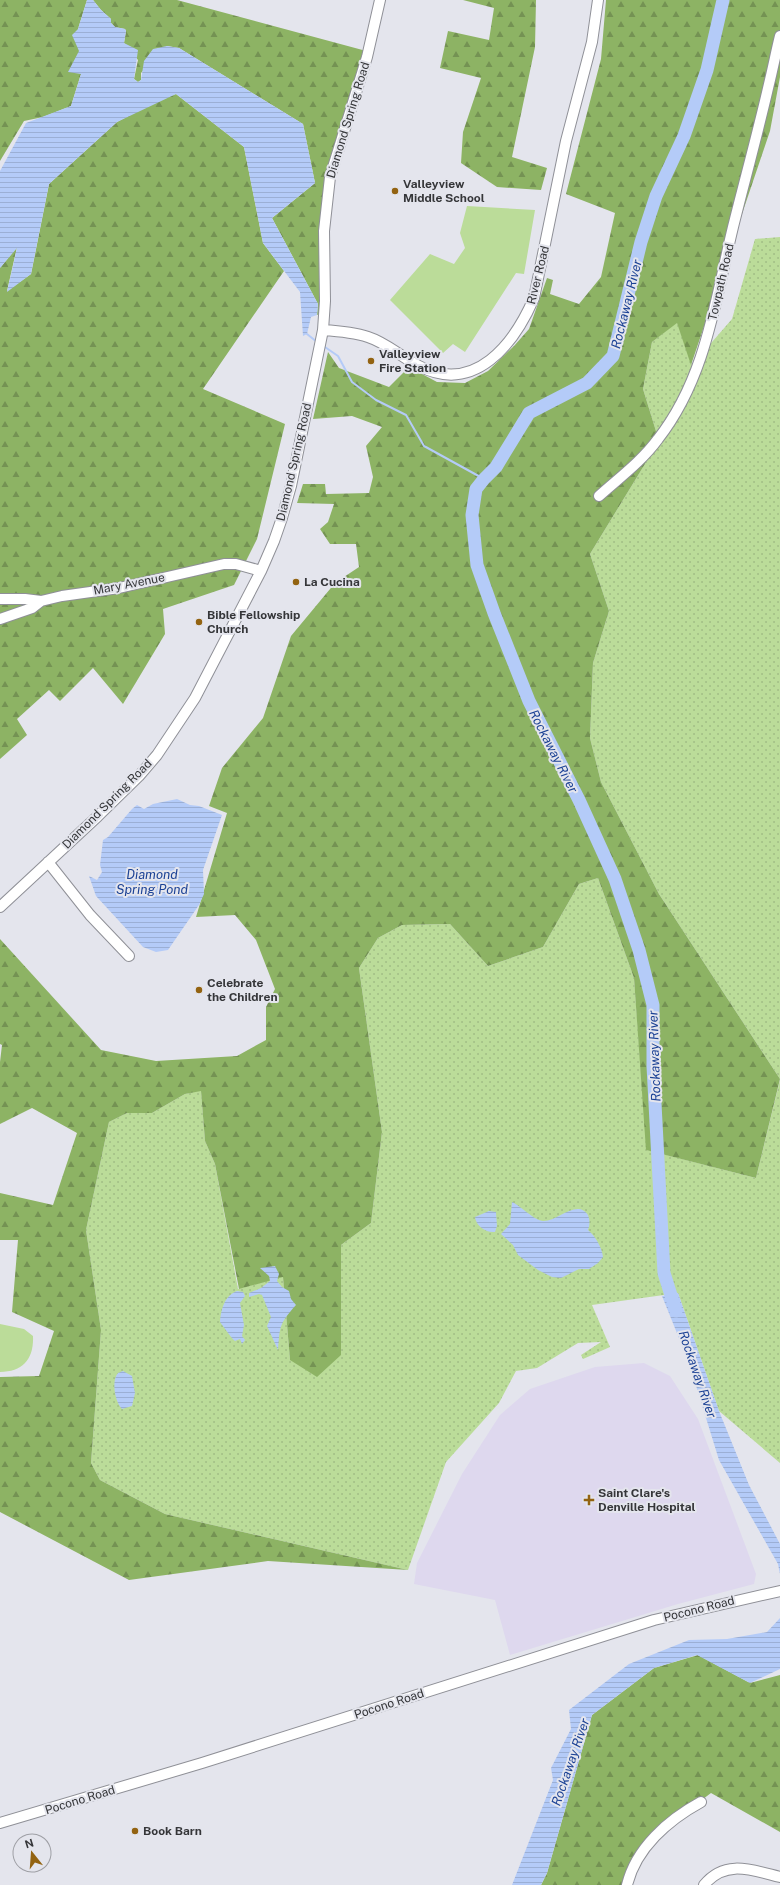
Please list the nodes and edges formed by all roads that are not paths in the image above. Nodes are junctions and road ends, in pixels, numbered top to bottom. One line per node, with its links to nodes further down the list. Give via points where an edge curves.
1 (380, 0): 4 (street, Diamond Spring Road, via 367,58 329,182 324,231 325,301)
2 (598, 0): 4 (street, River Road, via 592,42 566,141 534,298 525,319 501,351 477,369 449,375 418,366 367,336 352,332)
3 (780, 36): 5 (street, Towpath Road, via 706,344 699,364 687,393 658,440 637,463)
4 (322, 334): 6 (street, Diamond Spring Road, via 286,506)
5 (599, 496)
6 (261, 571): 8 (street, Mary Avenue, via 236,564 224,564 127,586); 10 (street, Diamond Spring Road, via 198,691 171,735 117,798)
7 (0, 599): 8 (street)
8 (41, 601): 9 (street, Mary Avenue, via 32,608)
9 (0, 619)
10 (48, 862): 11 (street, Diamond Spring Road); 12 (street, via 90,915)
11 (0, 907)
12 (129, 956)
13 (778, 1591): 15 (street, Pocono Road, via 654,1620 202,1764)
14 (701, 1802): 17 (street, via 666,1826 651,1840 637,1860)
15 (0, 1823)
16 (780, 1877): 18 (street, via 732,1868 719,1871)
17 (627, 1885)
18 (704, 1885)

